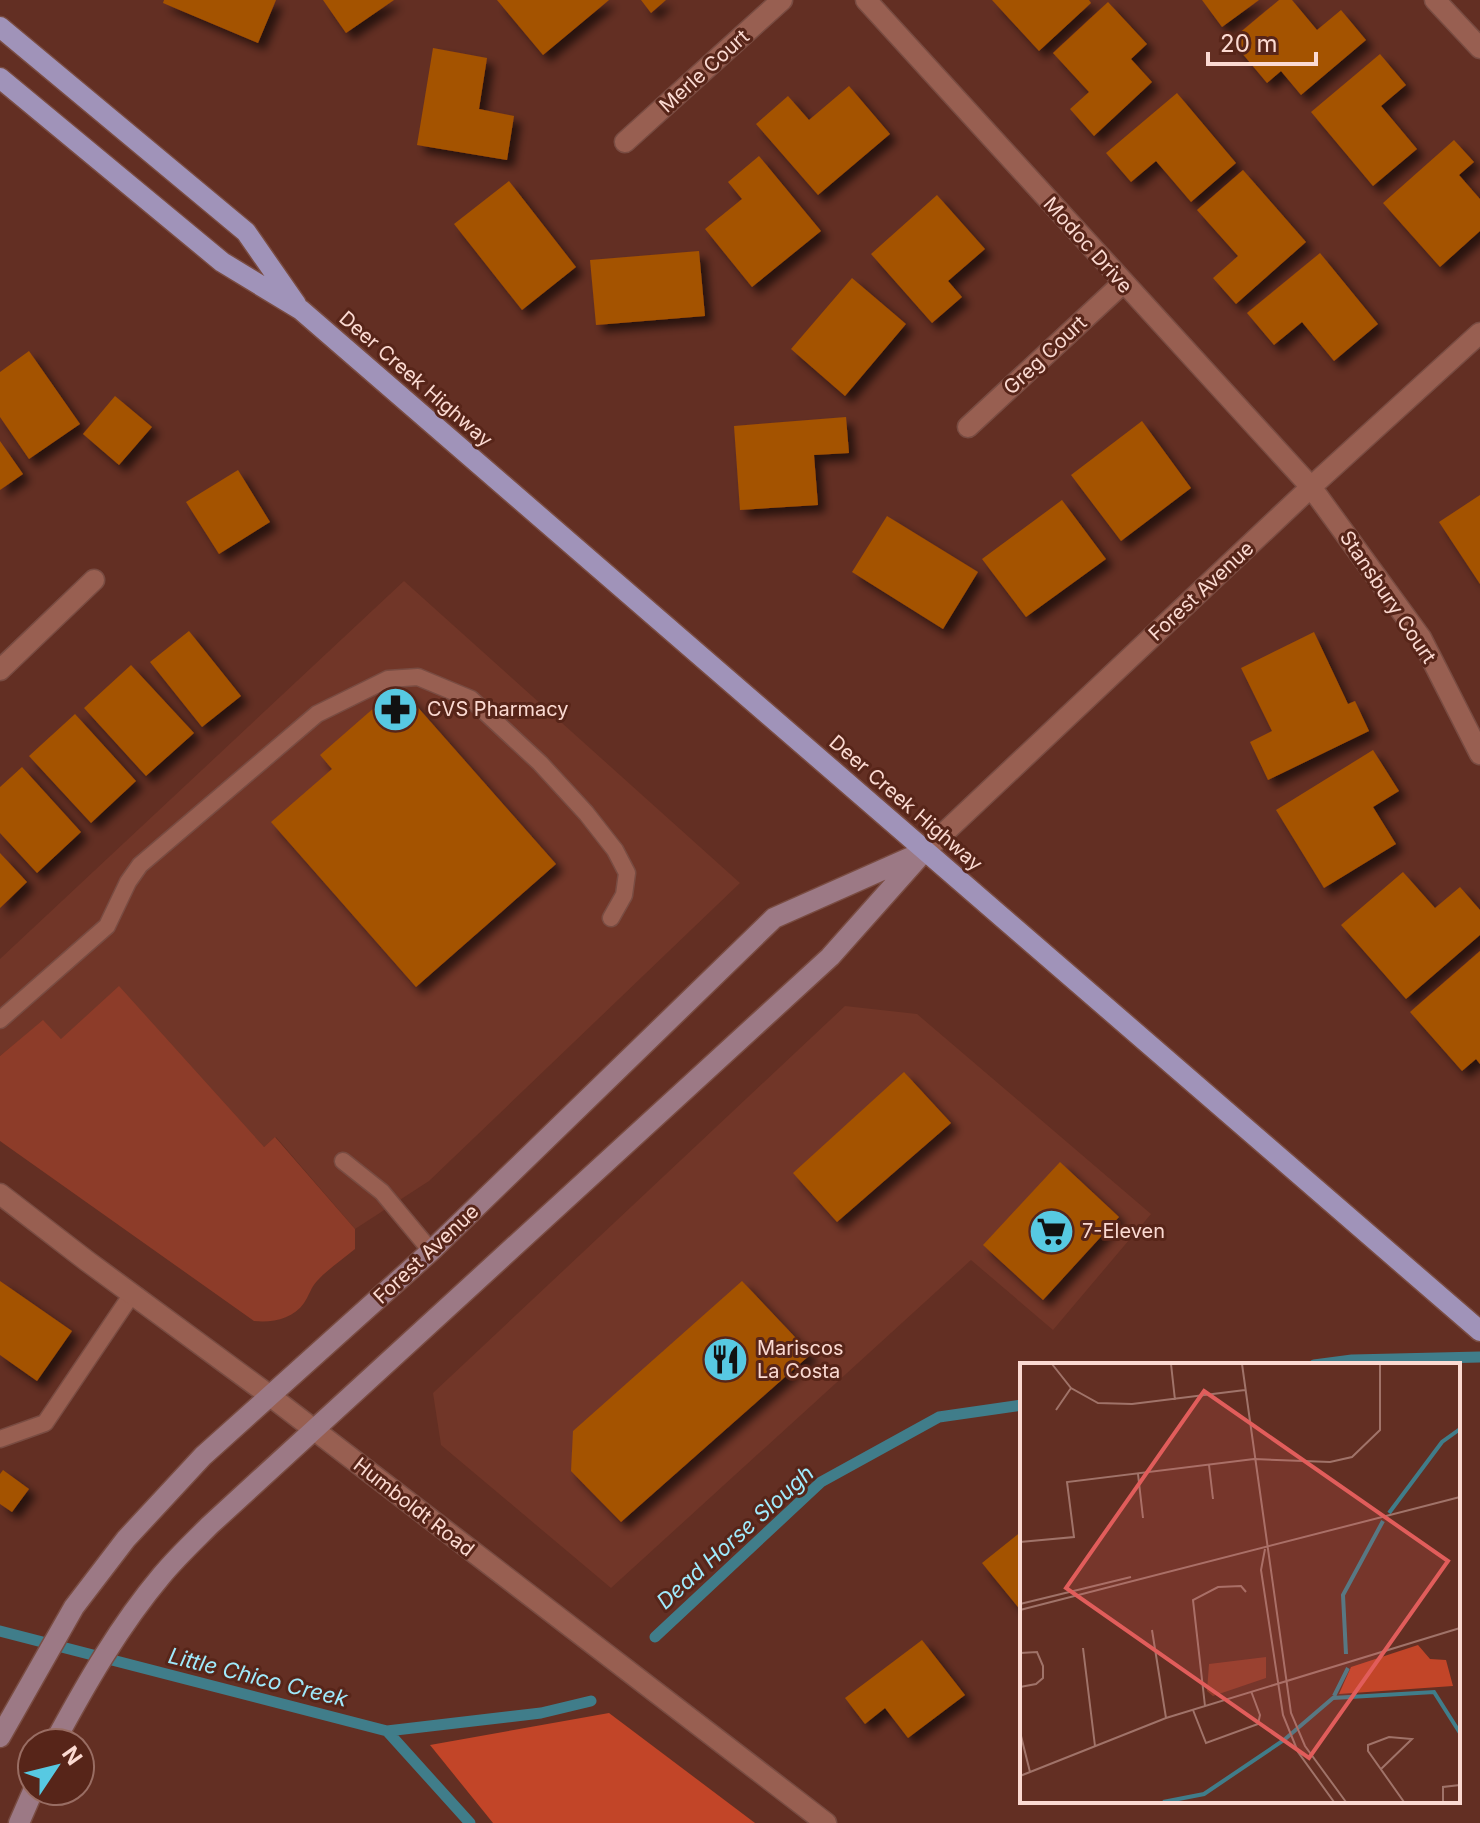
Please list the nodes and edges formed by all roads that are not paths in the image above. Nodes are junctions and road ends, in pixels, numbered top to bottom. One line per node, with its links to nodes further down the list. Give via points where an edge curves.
1 (782, 0): 7 (street, Merle Court)
2 (866, 0): 8 (street, Modoc Drive)
3 (1435, 0): 5 (street)
4 (0, 27): 9 (main road, Deer Creek Highway, via 246,232)
5 (1480, 48)
6 (0, 78): 9 (main road, Deer Creek Highway, via 222,262)
7 (625, 142)
8 (1123, 283): 11 (street, Greg Court); 12 (street, Modoc Drive)
9 (301, 310): 16 (main road, Deer Creek Highway)
10 (1480, 333): 12 (street, Forest Avenue)
11 (968, 427)
12 (1311, 487): 15 (street, Stansbury Court, via 1421,638); 16 (street, Forest Avenue)
13 (94, 580): 14 (street)
14 (0, 670)
15 (1480, 754)
16 (925, 851): 21 (street, Forest Avenue, via 774,918); 23 (main road, Deer Creek Highway); 25 (street, Forest Avenue, via 830,957)
17 (611, 918): 18 (lane, via 624,895 627,873 606,838 540,763 471,699 418,677 388,679 317,714 140,865 107,926)
18 (0, 1020)
19 (343, 1161): 21 (lane, via 382,1192)
20 (0, 1194): 22 (street, Humboldt Road)
21 (431, 1251): 24 (street, Forest Avenue)
22 (132, 1294): 24 (street, Humboldt Road); 26 (lane, via 45,1423)
23 (1480, 1331)
24 (269, 1395): 25 (street, Humboldt Road); 28 (street, Forest Avenue, via 126,1539 74,1607)
25 (313, 1429): 27 (street, Forest Avenue, via 163,1574 87,1682); 29 (street, Humboldt Road)
26 (0, 1439)
27 (63, 1727)
28 (0, 1737)
29 (826, 1823)

